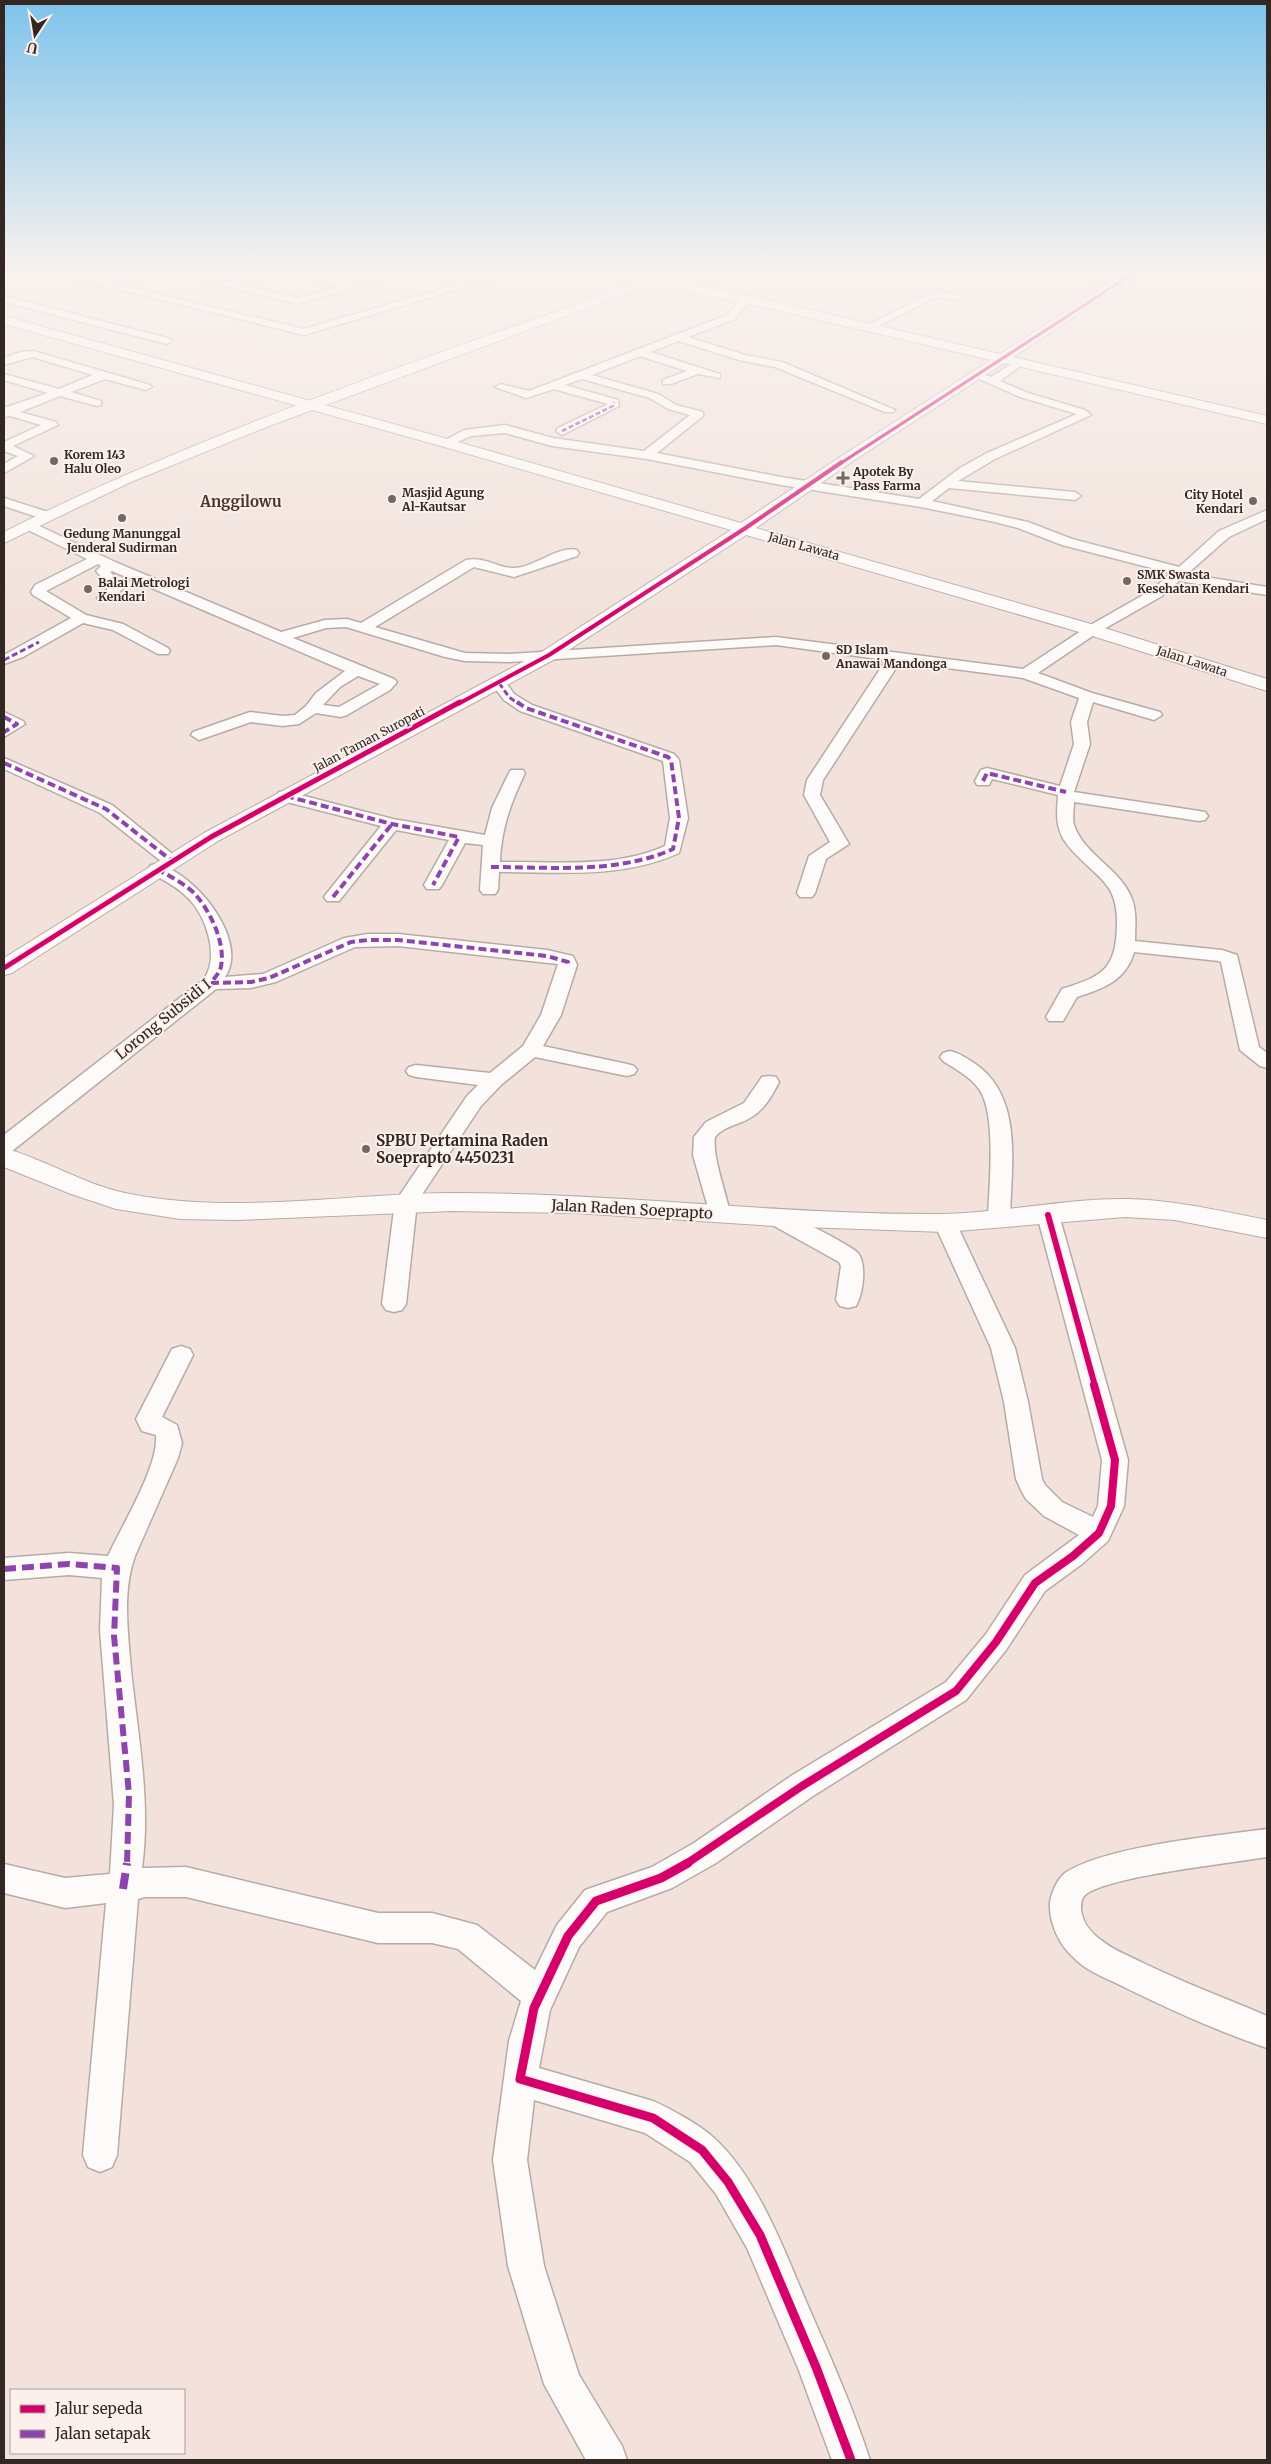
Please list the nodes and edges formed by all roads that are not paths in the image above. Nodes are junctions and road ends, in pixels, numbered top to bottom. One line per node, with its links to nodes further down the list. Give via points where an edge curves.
1 (35, 386): 14 (street)
2 (77, 386): 14 (street)
3 (142, 386): 12 (street)
4 (239, 386): 16 (main road, Jalan Lawata)
5 (363, 386): 16 (main road)
6 (555, 386): 13 (street, via 526,395); 20 (street, via 614,402 613,406)
7 (620, 386): 23 (street, via 699,414)
8 (831, 386): 17 (street)
9 (959, 386): 26 (main road, Jalan Taman Suropati)
10 (1001, 386): 25 (street, via 1085,416 991,456)
11 (1122, 386): 19 (main road)
12 (146, 387)
13 (500, 387)
14 (59, 393): 15 (street); 18 (street)
15 (97, 404)
16 (310, 406): 21 (main road, Jalan Lawata); 30 (main road, via 126,479)
17 (889, 410)
18 (5, 412): 22 (street, via 52,425)
19 (1267, 420)
20 (562, 431)
21 (446, 443): 23 (street, via 468,433 505,429 552,442); 33 (main road, Jalan Lawata)
22 (4, 447): 24 (street, via 28,456)
23 (647, 455): 26 (street)
24 (4, 469)
25 (946, 484): 27 (street); 29 (street)
26 (806, 486): 29 (street); 33 (main road, Jalan Taman Suropati)
27 (1075, 496)
28 (4, 502): 30 (street)
29 (921, 503): 37 (street, via 1024,525 1067,542)
30 (46, 516): 32 (main road)
31 (1264, 518): 37 (street, via 1224,534)
32 (29, 525): 34 (main road); 36 (street)
33 (744, 529): 42 (main road, Jalan Lawata); 45 (main road, Jalan Taman Suropati)
34 (7, 534)
35 (572, 553): 41 (street, via 518,573 471,563)
36 (104, 562): 39 (street, via 103,572 118,587); 40 (street, via 37,591); 43 (street)
37 (1178, 574): 38 (street); 42 (street, via 1157,593)
38 (1267, 592)
39 (104, 598)
40 (81, 618): 44 (street, via 118,627); 47 (street)
41 (364, 627): 43 (street, via 346,623 325,624); 45 (street, via 445,653 508,658)
42 (1092, 630): 49 (street); 51 (main road, Jalan Lawata)
43 (280, 637): 48 (street)
44 (163, 651)
45 (549, 655): 46 (street, via 776,641); 50 (main road, Jalan Taman Suropati)
46 (896, 658): 49 (street); 71 (street, via 812,788 819,810 840,844 818,856)
47 (4, 660)
48 (357, 670): 53 (street, via 330,688); 53 (street, via 389,682 341,712)
49 (1026, 674): 52 (street)
50 (499, 683): 62 (main road, Jalan Taman Suropati); 68 (street, via 509,697 526,708 668,757 679,818 673,849 652,858 619,866)
51 (1267, 685)
52 (1087, 696): 54 (street); 61 (street, via 1079,722 1082,744)
53 (313, 708): 57 (street, via 299,719 283,721 250,717)
54 (1154, 715)
55 (4, 717): 56 (street, via 17,724)
56 (4, 732)
57 (199, 735)
58 (4, 763): 67 (street, Lorong Subsidi I, via 106,809)
59 (517, 773): 66 (street, via 500,808)
60 (983, 781): 61 (street, via 987,773)
61 (1066, 793): 63 (street, via 1124,806); 73 (street, via 1065,823 1069,833 1116,885 1123,899)
62 (285, 796): 64 (street); 67 (main road, Jalan Taman Suropati)
63 (1199, 816)
64 (392, 824): 65 (street); 72 (street)
65 (459, 837): 66 (street); 69 (street)
66 (492, 841): 68 (street)
67 (165, 865): 74 (main road, Jalan Taman Suropati); 75 (street, Lorong Subsidi I, via 198,898 207,912 222,956 220,969)
68 (491, 866): 70 (street)
69 (433, 885)
70 (489, 890)
71 (806, 893)
72 (333, 897)
73 (1126, 946): 76 (street, via 1118,969 1100,983 1069,993); 79 (street, via 1230,959 1250,1050)
74 (4, 968)
75 (211, 983): 77 (street, via 269,978 351,942 368,940 398,940 562,958 568,966 550,1015); 84 (street, Lorong Subsidi I)
76 (1056, 1017)
77 (531, 1050): 80 (street); 82 (street)
78 (950, 1057): 90 (street, via 978,1075 992,1094 999,1127)
79 (1267, 1062)
80 (627, 1070)
81 (416, 1071): 82 (street)
82 (494, 1080): 86 (street, via 474,1101)
83 (769, 1082): 87 (street, via 757,1102 747,1111 714,1125 705,1133 705,1162 713,1181)
84 (4, 1146)
85 (4, 1157): 86 (main road, Jalan Raden Soeprapto, via 126,1203 180,1210 237,1211)
86 (406, 1202): 87 (main road, Jalan Raden Soeprapto, via 576,1204); 94 (street)
87 (718, 1213): 89 (main road, Jalan Raden Soeprapto)
88 (1048, 1215): 90 (main road, Jalan Raden Soeprapto); 92 (main road, Jalan Raden Soeprapto, via 1125,1208 1175,1210); 96 (street, via 1115,1460 1111,1506)
89 (775, 1217): 91 (main road, Jalan Raden Soeprapto); 93 (street, via 849,1257 852,1266)
90 (998, 1218): 91 (main road, Jalan Raden Soeprapto)
91 (945, 1223): 96 (street, via 1003,1348 1029,1479 1035,1492 1053,1509)
92 (1267, 1229)
93 (848, 1300)
94 (394, 1304)
95 (181, 1354): 97 (street, via 148,1418 151,1424 168,1432 170,1443)
96 (1099, 1534): 102 (street, via 1035,1583 996,1642 956,1691 816,1777 705,1854 661,1878 596,1901 568,1936)
97 (117, 1568): 98 (street, via 69,1564); 101 (street, via 114,1633 130,1796 128,1858)
98 (4, 1569)
99 (1267, 1843): 103 (street, via 1097,1874 1075,1884 1066,1897 1065,1911 1080,1943 1099,1958 1144,1981)
100 (4, 1878): 101 (street, via 65,1894 88,1889)
101 (123, 1889): 102 (street, via 145,1882 186,1882 378,1928 432,1928 466,1936); 105 (street)
102 (540, 1996): 104 (street, via 526,2042)
103 (1267, 2032)
104 (520, 2079): 106 (street, via 510,2160 526,2266 563,2384); 107 (street, via 653,2118 702,2150 728,2182 760,2235)
105 (100, 2155)
106 (608, 2460)
107 (851, 2460)

